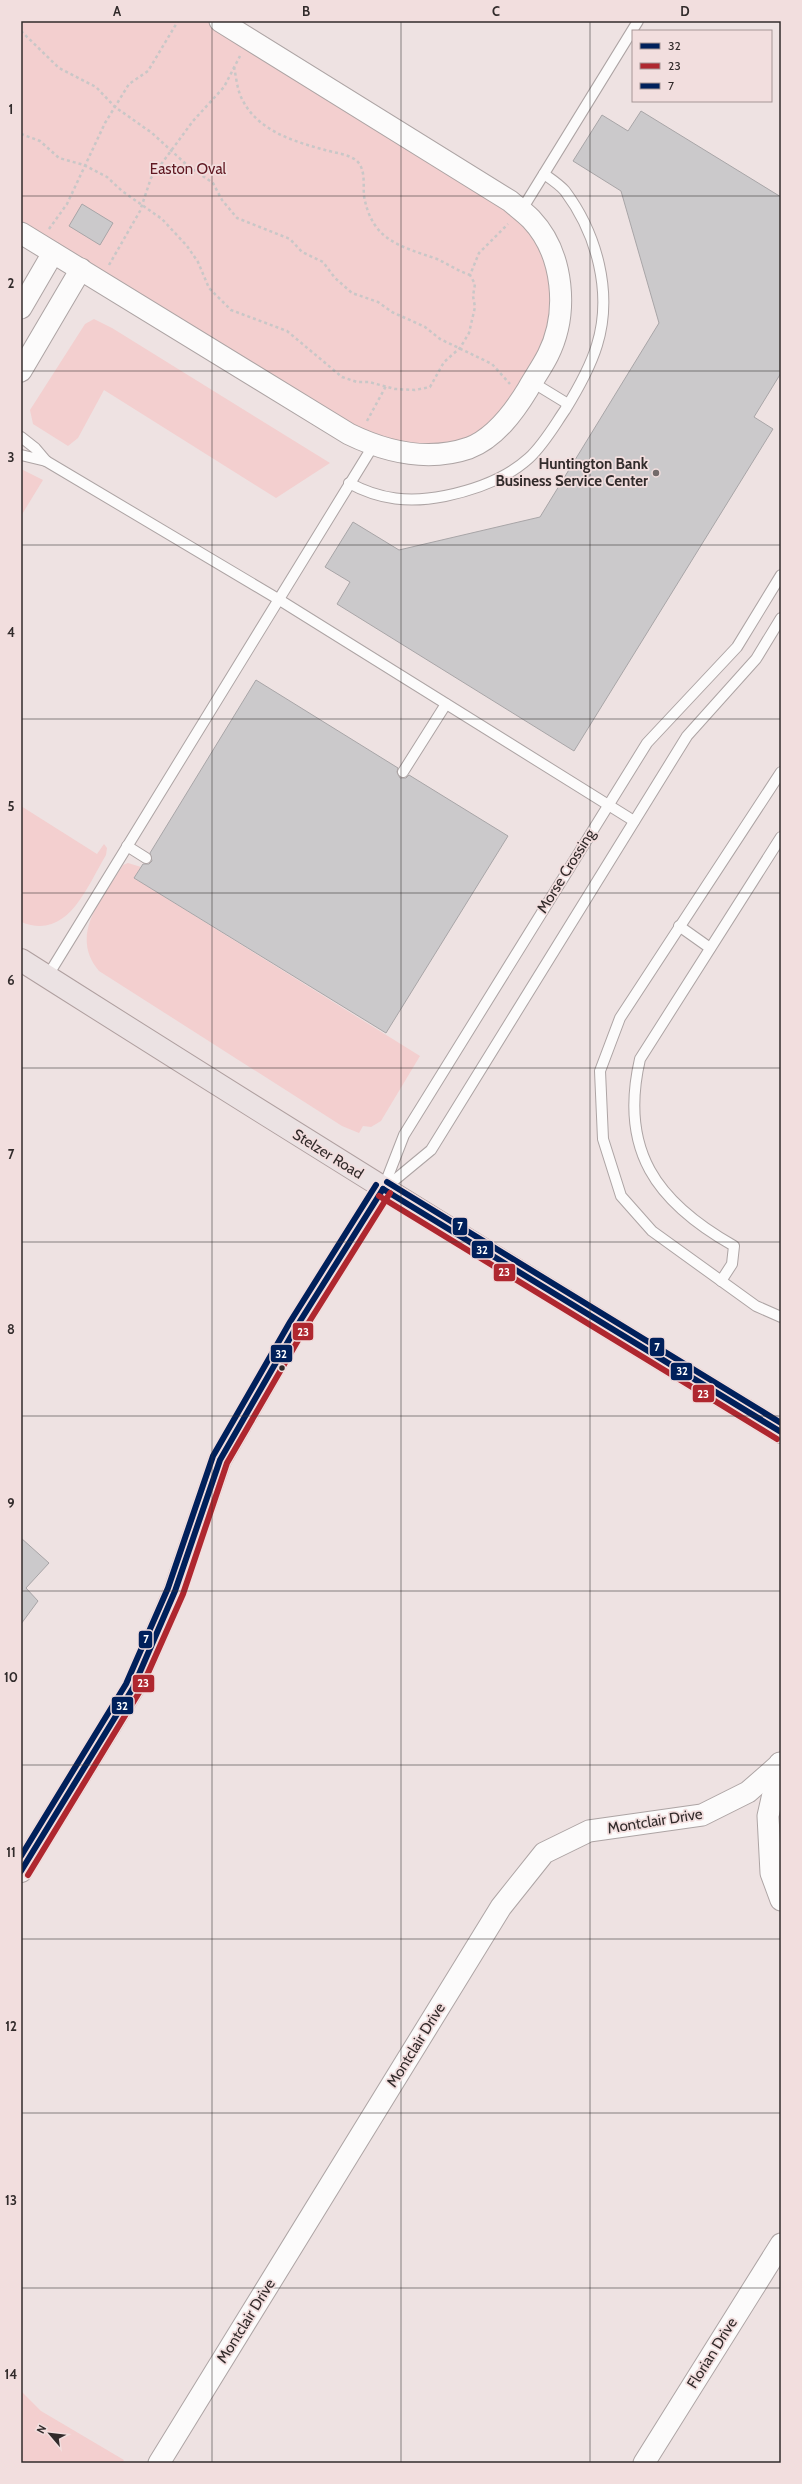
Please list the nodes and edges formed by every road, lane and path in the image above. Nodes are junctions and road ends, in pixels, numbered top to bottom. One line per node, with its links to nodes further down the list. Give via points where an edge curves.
1 (178, 21): 9 (path, via 148,71 129,84)
2 (220, 21): 7 (street)
3 (638, 21): 4 (lane)
4 (632, 30)
5 (21, 31): 9 (path, via 59,68 96,87)
6 (632, 31): 13 (lane)
7 (250, 40): 8 (path); 15 (street, via 510,201)
8 (234, 67): 11 (path, via 224,87 193,120); 18 (path, via 240,96 250,111 266,126 296,142 347,156 357,162 365,180 366,202 377,230 393,244)
9 (115, 107): 11 (path); 12 (path)
10 (21, 134): 12 (path, via 40,141 59,158)
11 (173, 151): 14 (path, via 151,178); 21 (path, via 188,166 213,183 236,218 290,238 302,252 323,262 334,278 352,293 378,302)
12 (84, 165): 14 (path, via 107,177); 16 (path, via 67,204)
13 (544, 174): 15 (lane); 25 (lane, via 564,190 582,218 592,240 600,272 604,305 598,344 589,369)
14 (143, 205): 19 (path); 23 (path, via 162,219 187,246 198,262 209,288 231,310 287,331 342,377)
15 (521, 211): 18 (path, via 479,253); 24 (street, via 532,220 548,244 558,270 561,300 556,334 548,355)
16 (37, 243): 17 (street); 20 (street)
17 (81, 269): 19 (street); 22 (street)
18 (470, 275): 21 (path, via 475,284 474,306 469,333)
19 (100, 281): 27 (street)
20 (21, 308)
21 (460, 348): 23 (path, via 444,362 430,387 415,390); 24 (path, via 492,364)
22 (21, 371)
23 (386, 386): 27 (path)
24 (527, 390): 25 (lane); 27 (street, via 514,412 495,431 470,447 442,453 411,454)
25 (568, 404): 30 (lane, via 547,437 528,458 501,477 469,492 428,500 392,500 364,492)
26 (21, 437): 29 (lane, via 36,448)
27 (366, 442): 30 (lane)
28 (21, 455): 29 (lane)
29 (46, 461): 32 (lane)
30 (349, 483): 32 (lane)
31 (781, 575): 37 (lane, Morse Crossing, via 737,647 647,743)
32 (278, 599): 34 (lane); 40 (lane)
33 (781, 618): 38 (lane, Morse Crossing, via 756,659 687,736)
34 (446, 704): 35 (lane); 37 (lane)
35 (404, 772)
36 (781, 772): 42 (lane)
37 (607, 805): 38 (lane); 46 (lane, Morse Crossing, via 404,1135)
38 (634, 821): 46 (lane, Morse Crossing, via 431,1150)
39 (781, 837): 43 (lane)
40 (127, 846): 41 (lane); 45 (lane)
41 (146, 858)
42 (679, 926): 43 (lane); 47 (lane, via 620,1018 600,1071 602,1139 621,1196 652,1231)
43 (710, 948): 47 (lane, via 640,1059 635,1081 633,1114 638,1145 651,1173 670,1198 718,1237 734,1246 732,1264)
44 (21, 960): 45 (main road, Stelzer Road)
45 (47, 977): 46 (main road, Stelzer Road)
46 (383, 1189): 51 (main road, Stelzer Road); 53 (main road, Morse Crossing, via 297,1326 220,1460 175,1591 134,1688)
47 (721, 1281): 48 (lane)
48 (756, 1306): 49 (lane); 50 (lane)
49 (781, 1308)
50 (781, 1317)
51 (781, 1432)
52 (781, 1763): 54 (street, via 768,1816 772,1873); 56 (street, Montclair Drive, via 748,1792 702,1816 589,1831 544,1853 501,1906)
53 (21, 1871)
54 (781, 1900)
55 (781, 2244): 57 (street, Florian Drive)
56 (159, 2463)
57 (644, 2463)

